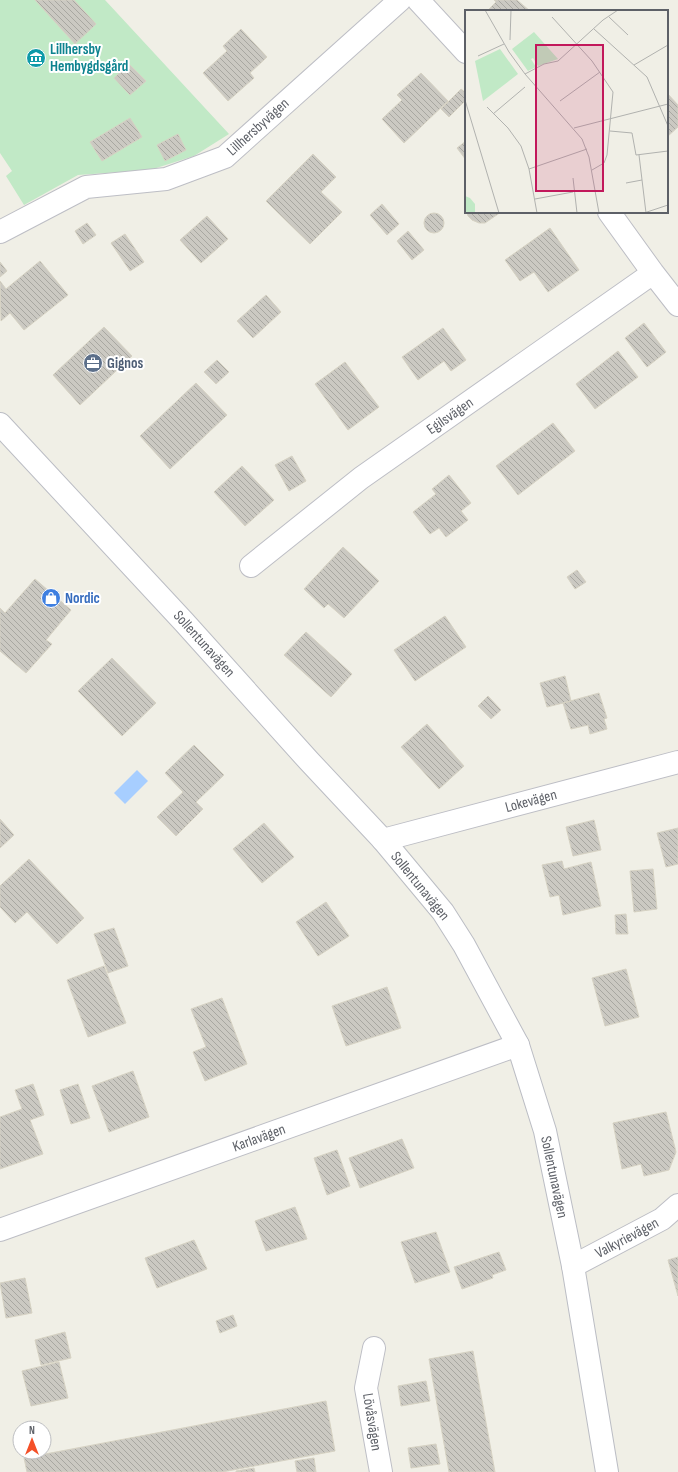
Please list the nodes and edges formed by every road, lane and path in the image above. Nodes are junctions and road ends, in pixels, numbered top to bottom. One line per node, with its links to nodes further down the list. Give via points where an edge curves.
1 (400, 0): 5 (street, Lillhersbyvägen, via 225,157 166,179 86,187)
2 (418, 0): 3 (street)
3 (465, 51)
4 (610, 213): 6 (street)
5 (0, 232)
6 (653, 273): 7 (street); 9 (street, Egilsvägen, via 361,478)
7 (678, 305)
8 (0, 424): 11 (street, Sollentunavägen)
9 (251, 566)
10 (678, 762): 11 (street, Lokevägen)
11 (383, 840): 12 (street, Sollentunavägen, via 443,912)
12 (518, 1046): 14 (street, Karlavägen); 15 (street, Sollentunavägen, via 545,1131)
13 (678, 1205): 15 (street, Valkyrievägen, via 662,1219)
14 (0, 1230)
15 (573, 1266): 18 (street, Sollentunavägen)
16 (374, 1348): 17 (street, Lövåsvägen, via 366,1388)
17 (380, 1472)
18 (607, 1472)

